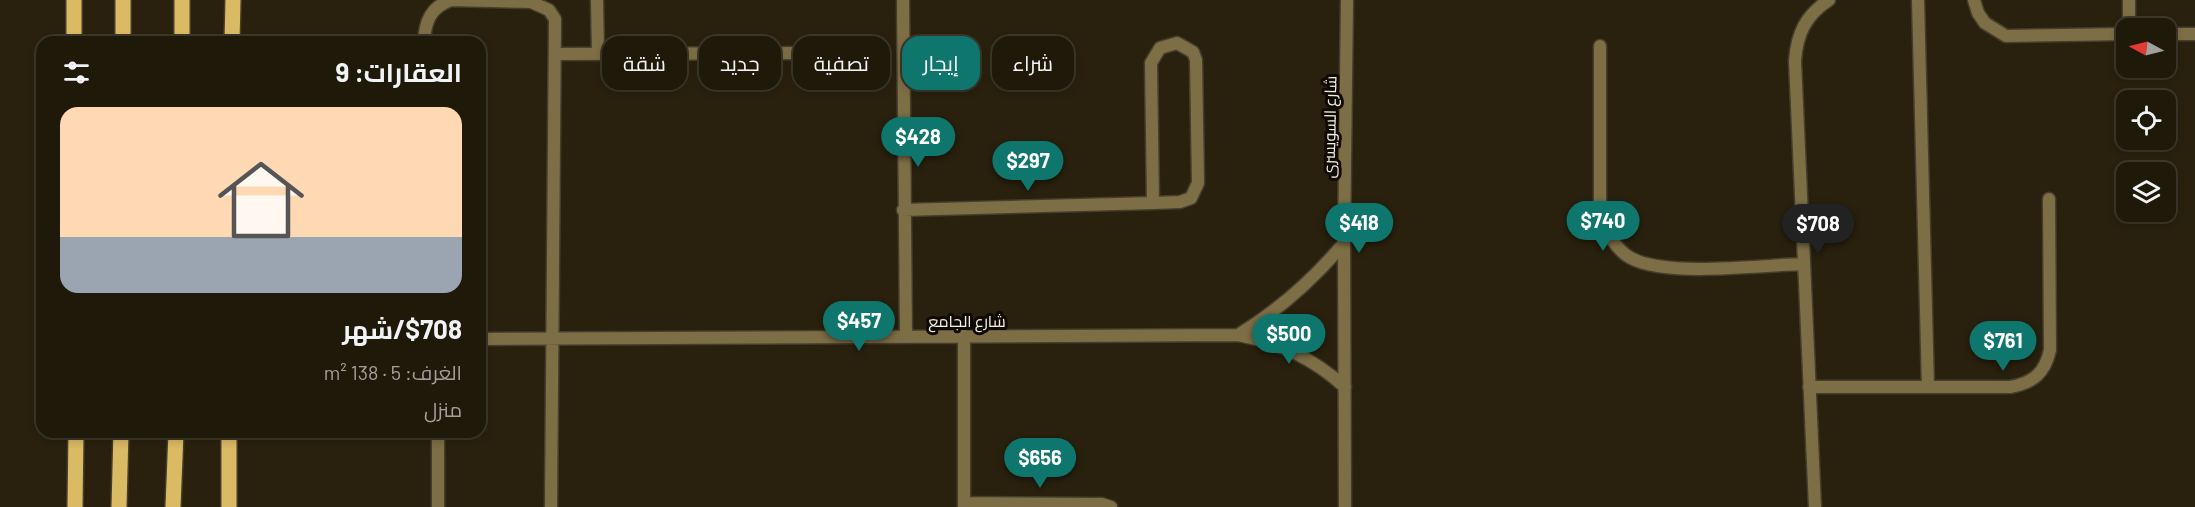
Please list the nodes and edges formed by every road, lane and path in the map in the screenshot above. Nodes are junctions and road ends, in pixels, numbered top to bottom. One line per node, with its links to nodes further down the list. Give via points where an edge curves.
1 (74, 0): 16 (main road)
2 (123, 0): 17 (main road)
3 (182, 0): 18 (main road)
4 (233, 0): 19 (main road)
5 (597, 0): 24 (street)
6 (903, 0): 27 (street)
7 (1347, 0): 28 (street, شارع السويسرى)
8 (1829, 0): 29 (street, via 1802,25 1794,61)
9 (1918, 0): 37 (street)
10 (1974, 0): 14 (street, via 1985,23 2006,36)
11 (2129, 0): 12 (street)
12 (2128, 18)
13 (2195, 33): 15 (street)
14 (2116, 34)
15 (2176, 34)
16 (74, 36)
17 (123, 36)
18 (182, 36)
19 (232, 36)
20 (425, 36): 23 (street, via 427,21 440,4 451,0 531,2 549,10 555,19)
21 (1600, 46): 29 (street, via 1600,217 1610,238 1626,255 1646,265 1669,269)
22 (793, 52): 24 (street)
23 (556, 54): 24 (street); 34 (street)
24 (598, 54)
25 (2049, 200): 37 (street, via 2047,365 2037,377 2017,386)
26 (1153, 203): 26 (street, via 1186,201 1197,189 1196,60 1193,52 1177,43 1160,48 1151,63); 27 (street)
27 (903, 210): 32 (street)
28 (1344, 243): 30 (street, via 1285,303); 35 (street, شارع السويسرى)
29 (1803, 264): 36 (street)
30 (1238, 335): 31 (street, شارع الجامع); 35 (street, شارع الجامع, via 1277,344 1307,357)
31 (964, 336): 32 (street, شارع الجامع); 43 (street)
32 (906, 337): 34 (street, شارع الجامع)
33 (486, 339): 34 (street, شارع الجامع)
34 (551, 339): 49 (street)
35 (1345, 387): 51 (street, شارع السويسرى)
36 (1809, 387): 37 (street); 52 (street)
37 (1928, 387)
38 (76, 438): 44 (main road)
39 (121, 438): 45 (main road)
40 (176, 438): 46 (main road)
41 (229, 438): 47 (main road)
42 (438, 438): 48 (street)
43 (964, 505): 50 (street)
44 (75, 507)
45 (119, 507)
46 (174, 507)
47 (229, 507)
48 (438, 507)
49 (551, 507)
50 (1111, 507)
51 (1345, 507)
52 (1815, 507)

